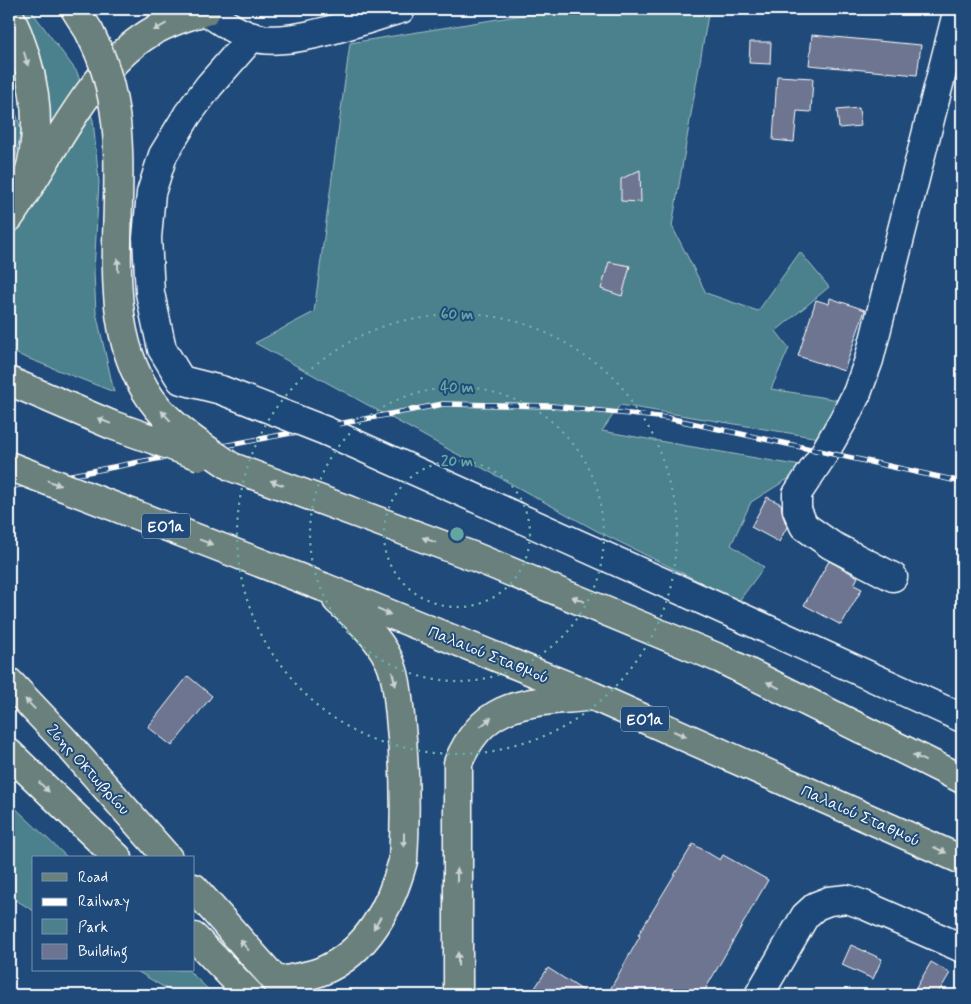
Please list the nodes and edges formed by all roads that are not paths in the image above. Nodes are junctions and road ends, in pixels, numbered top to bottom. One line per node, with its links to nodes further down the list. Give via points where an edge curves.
1 (75, 9): 10 (main road, one-way to 1, bridge, via 177,428 158,407 140,379 127,345 119,294 116,124 109,84 98,50)
2 (205, 9): 6 (street); 7 (main road, one-way to 7, via 155,30 110,66)
3 (401, 9): 6 (street, via 291,38 264,40)
4 (958, 9): 11 (street, via 870,360 844,419 798,494 797,510 804,526 831,545)
5 (9, 14): 7 (main road, one-way to 7, via 30,71 36,120 32,161)
6 (252, 37): 15 (street, bridge, via 188,114 163,155 151,192 147,238 150,293 162,349 181,380 221,390 326,431)
7 (14, 211)
8 (9, 381): 10 (main road, one-way to 8, bridge, via 112,425)
9 (9, 466): 12 (main road, Παλαιού Σταθμού / ΕΟ1α, one-way to 12, bridge)
10 (232, 467): 17 (main road, one-way to 10, via 720,659 456,550)
11 (893, 577)
12 (323, 587): 14 (main road, Παλαιού Σταθμού / ΕΟ1α, one-way to 14); 24 (main road, one-way to 24, via 361,621 379,642 390,662 398,692 403,742 403,861 389,901 374,929 361,944 340,962)
13 (9, 682): 19 (main road, 26ης Οκτωβρίου, one-way to 13)
14 (593, 696): 20 (main road, Παλαιού Σταθμού / ΕΟ1α, one-way to 20); 26 (main road, one-way to 14, via 458,763 464,748 489,718 506,709)
15 (962, 718)
16 (9, 753): 18 (main road, one-way to 18)
17 (962, 779)
18 (116, 856)
19 (166, 856)
20 (962, 860)
21 (195, 889): 24 (main road, one-way to 21)
22 (195, 938): 25 (main road)
23 (962, 948): 27 (street, via 864,905 847,899 829,901 816,906 805,916)
24 (284, 988)
25 (250, 995)
26 (458, 995)
27 (759, 995)

